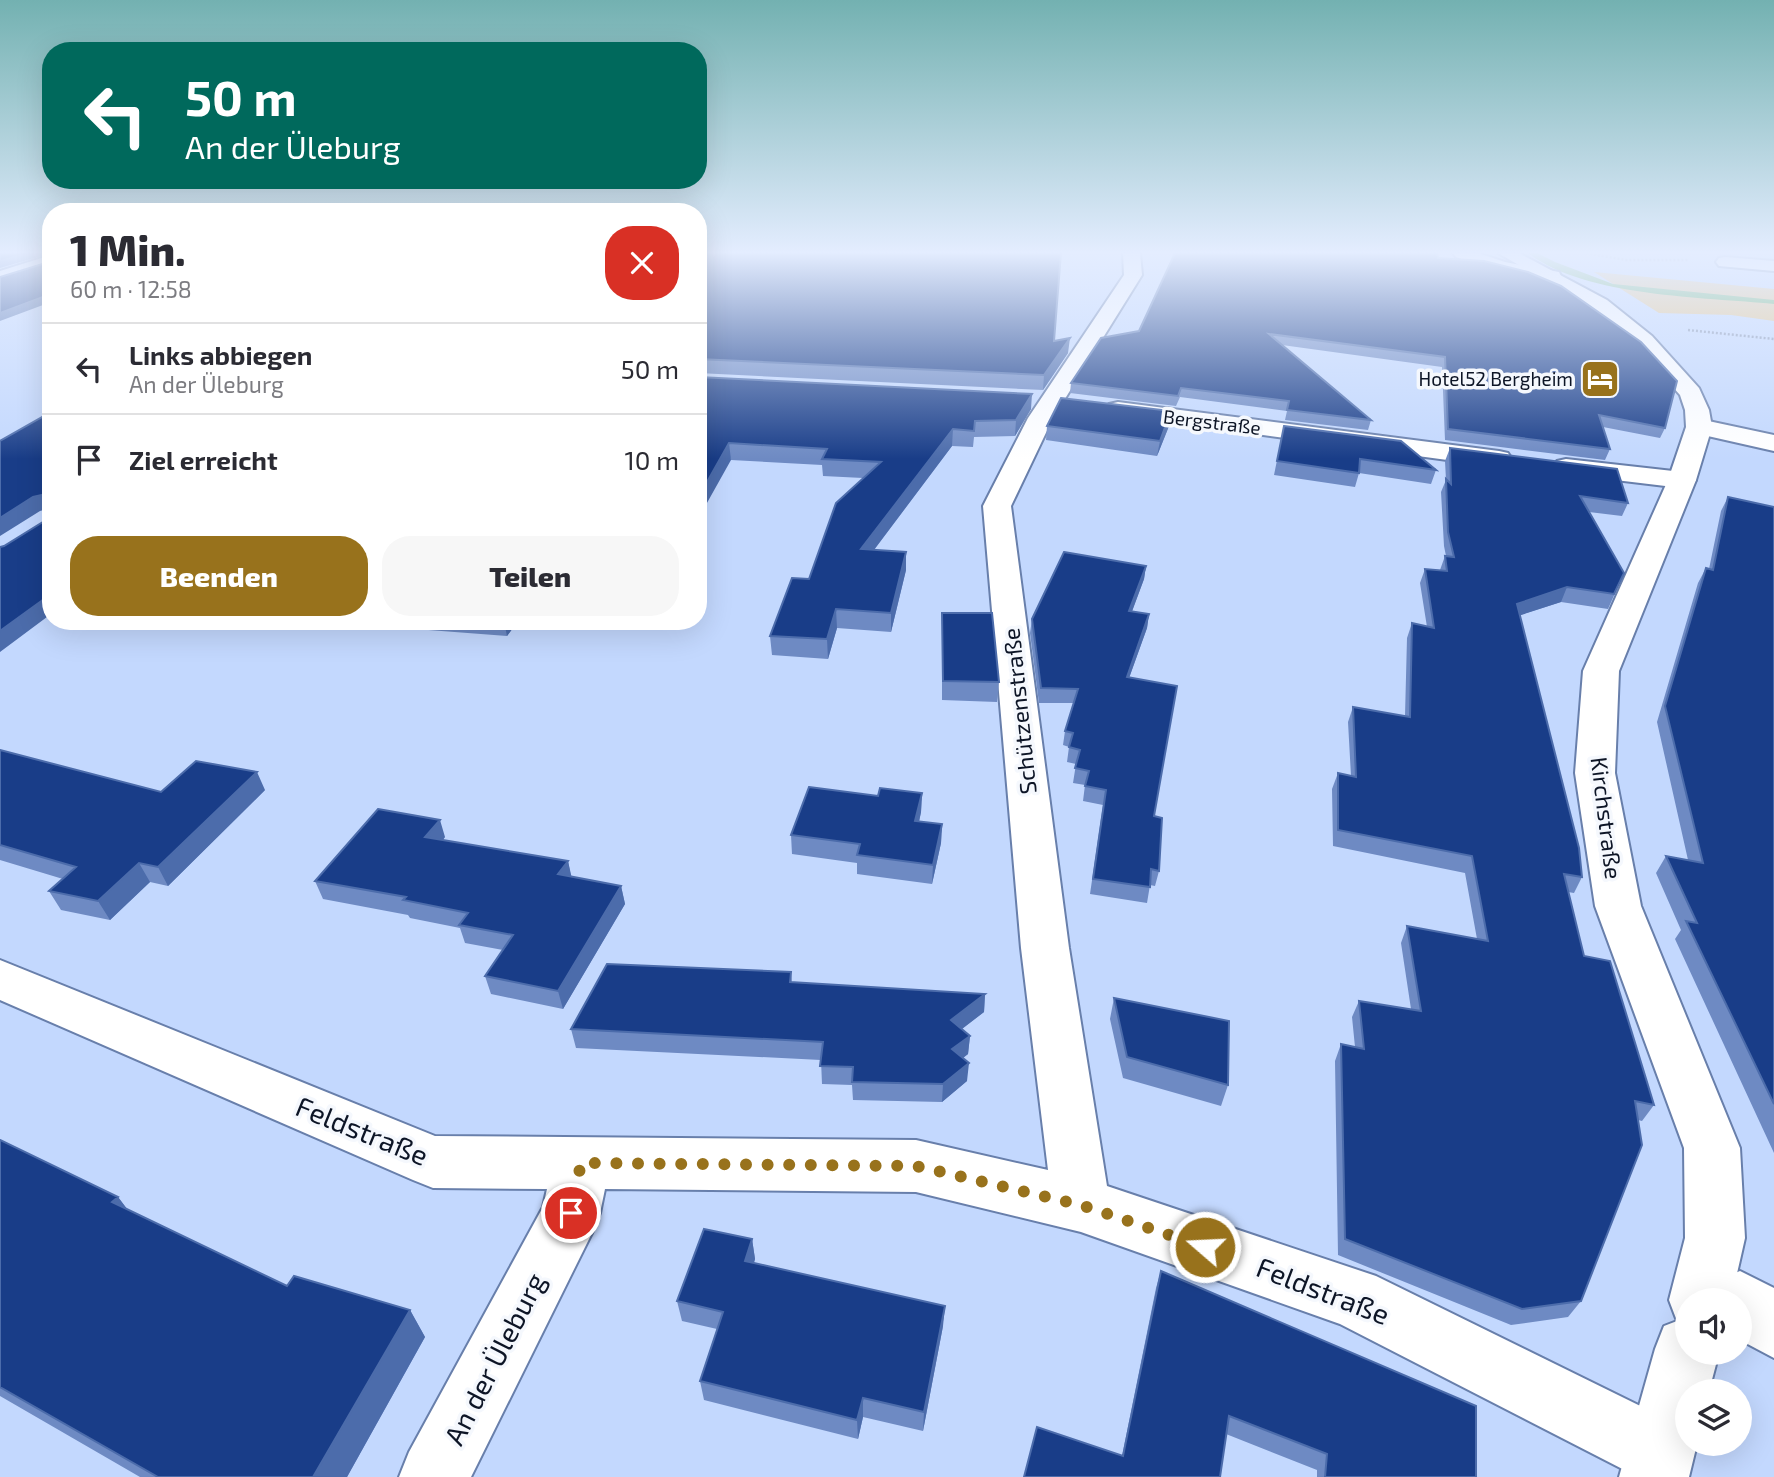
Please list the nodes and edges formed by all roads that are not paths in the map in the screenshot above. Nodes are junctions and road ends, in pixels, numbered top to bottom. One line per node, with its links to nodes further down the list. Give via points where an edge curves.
1 (1108, 322): 3 (street, Schützenstraße)
2 (1621, 322): 4 (street, via 1691,393)
3 (1064, 403): 6 (street, Bergstraße); 9 (street, Schützenstraße, via 1005,483 997,506 1045,948)
4 (1699, 427): 5 (street); 6 (street, Kirchstraße)
5 (1774, 443)
6 (1682, 480): 10 (street, Kirchstraße, via 1601,671 1595,773 1618,906 1712,1148)
7 (0, 979): 8 (street, Feldstraße, via 433,1162)
8 (581, 1163): 9 (street, Feldstraße, via 916,1166); 15 (street, An der Üleburg, via 571,1213)
9 (1081, 1205): 14 (street, Feldstraße, via 1354,1298)
10 (1720, 1288)
11 (1752, 1313): 12 (street)
12 (1774, 1326)
13 (1683, 1365): 14 (street)
14 (1656, 1464)
15 (434, 1477)

